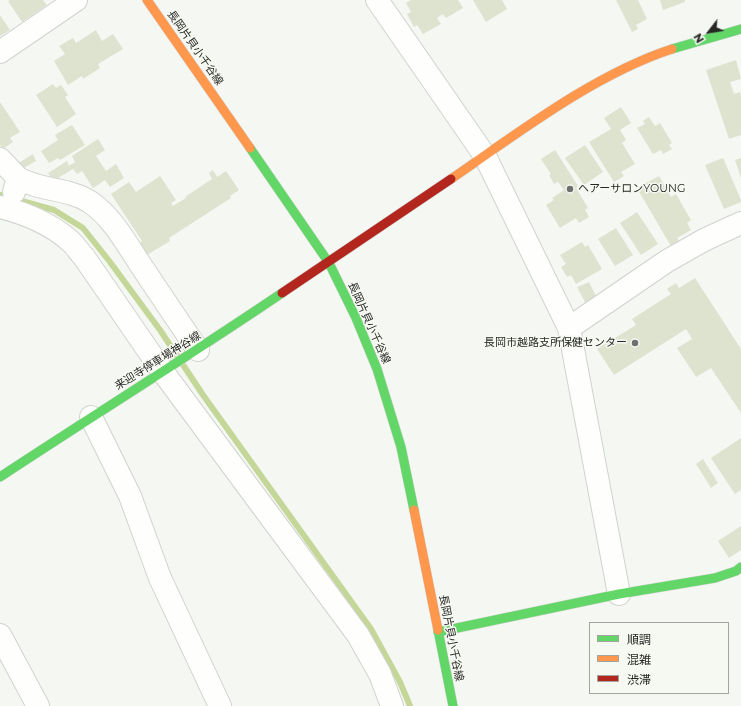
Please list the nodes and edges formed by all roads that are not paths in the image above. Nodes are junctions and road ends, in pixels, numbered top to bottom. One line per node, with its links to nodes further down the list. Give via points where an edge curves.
1 (76, 0): 5 (street)
2 (147, 0): 11 (main road, 長岡片貝小千谷線)
3 (377, 0): 6 (street)
4 (741, 29): 6 (main road, 来迎寺停車場神谷線, via 684,45 606,78)
5 (0, 52)
6 (485, 156): 11 (main road, 来迎寺停車場神谷線); 12 (street)
7 (0, 159): 8 (street)
8 (18, 178): 9 (street); 13 (street, via 27,183 79,196 105,215)
9 (4, 208): 14 (street, via 58,231 70,241 101,280)
10 (741, 223): 12 (street, via 667,261)
11 (329, 263): 13 (main road, 来迎寺停車場神谷線); 19 (main road, 長岡片貝小千谷線, via 377,369 399,440)
12 (568, 328): 18 (street)
13 (198, 350): 14 (main road, 来迎寺停車場神谷線)
14 (163, 372): 15 (main road, 来迎寺停車場神谷線); 23 (street, via 358,634 380,674)
15 (91, 417): 16 (main road, 来迎寺停車場神谷線); 22 (street, via 130,496 160,578)
16 (0, 477)
17 (739, 572): 18 (main road)
18 (619, 594): 19 (main road)
19 (438, 632): 24 (main road, 長岡片貝小千谷線)
20 (0, 635): 21 (street)
21 (38, 706)
22 (220, 706)
23 (392, 706)
24 (453, 706)

